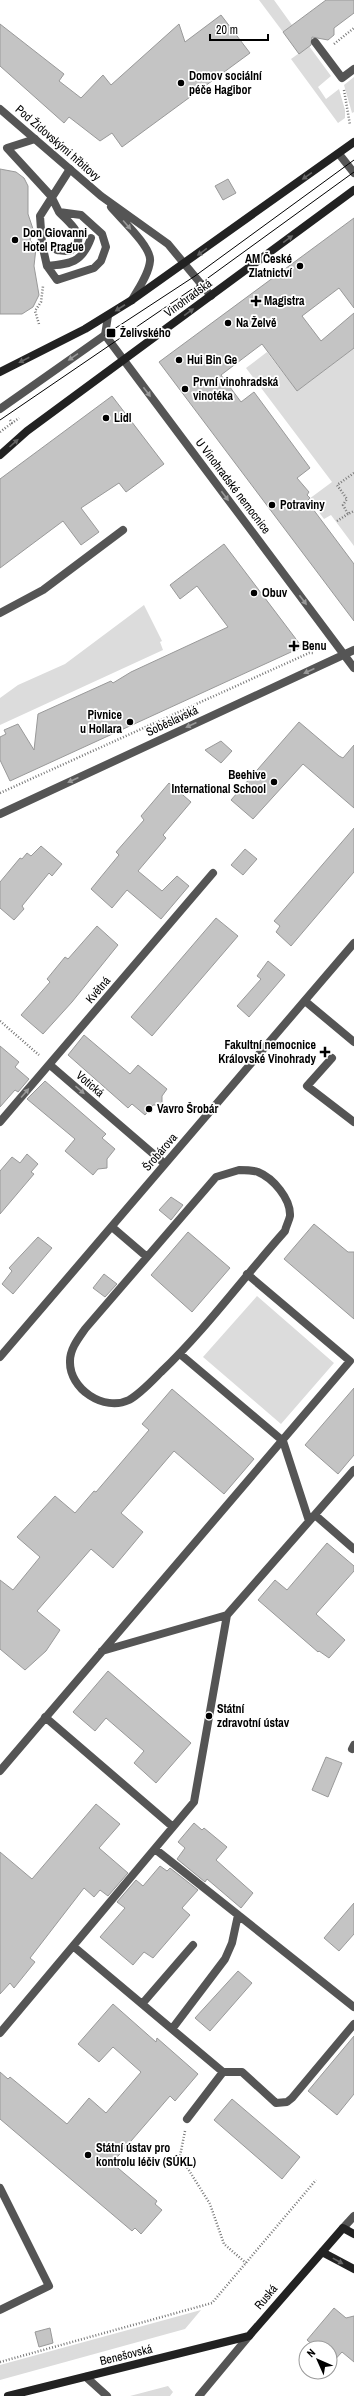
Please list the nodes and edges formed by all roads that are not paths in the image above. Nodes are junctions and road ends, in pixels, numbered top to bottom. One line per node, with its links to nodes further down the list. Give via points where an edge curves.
1 (315, 42): 2 (street, via 342,78)
2 (354, 69)
3 (0, 109): 4 (street, Pod Židovskými hřbitovy)
4 (36, 139): 6 (street); 8 (street, Pod Židovskými hřbitovy)
5 (354, 142): 7 (main road)
6 (4, 148): 11 (street)
7 (339, 154): 9 (street); 16 (main road, one-way to 16)
8 (70, 169): 11 (street); 12 (street, Pod Židovskými hřbitovy)
9 (354, 173)
10 (354, 190): 18 (main road, Vinohradská, one-way to 10)
11 (51, 196): 13 (street); 17 (street, via 40,216)
12 (101, 196): 16 (street, Pod Židovskými hřbitovy, via 168,244); 19 (street, Pod Židovskými hřbitovy, one-way to 19, via 143,243 150,255 149,265)
13 (59, 212): 15 (street, via 79,236 78,243 73,249 67,252); 17 (street, via 80,215 102,234 106,248 101,261 85,272 57,280)
14 (90, 238): 17 (street, via 86,252 71,264)
15 (57, 250)
16 (186, 264): 18 (street, Pod Židovskými hřbitovy); 19 (main road)
17 (47, 266)
18 (211, 296): 22 (main road, Vinohradská, one-way to 18)
19 (132, 300): 20 (main road, one-way to 20)
20 (108, 316): 21 (street); 23 (main road, one-way to 23)
21 (105, 335): 22 (street, U Vinohradské nemocnice); 24 (street, one-way to 24)
22 (124, 360): 25 (main road, Vinohradská, one-way to 22, via 28,431); 29 (street, U Vinohradské nemocnice, one-way to 29)
23 (0, 372)
24 (0, 409)
25 (0, 455)
26 (123, 530): 27 (street, via 43,590)
27 (0, 613)
28 (354, 650): 29 (street, Soběslavská)
29 (344, 654): 30 (street, U Vinohradské nemocnice); 31 (street, Soběslavská, one-way to 31)
30 (354, 668)
31 (0, 814)
32 (214, 873): 37 (street, Květná)
33 (354, 944): 34 (street, Šrobárova)
34 (305, 1001): 35 (street); 40 (street, Šrobárova)
35 (354, 1042)
36 (332, 1058): 39 (street, via 307,1086)
37 (50, 1064): 38 (street, Květná, one-way to 37); 40 (street, Votická, one-way to 40)
38 (0, 1122)
39 (354, 1122)
40 (165, 1164): 41 (street, Šrobárova)
41 (112, 1227): 42 (street); 45 (street, Šrobárova)
42 (147, 1257): 43 (street, via 216,1177 239,1170 258,1172 276,1185 287,1202 290,1216 285,1231); 44 (street, via 85,1329 71,1353 69,1363 77,1383 94,1399 107,1403 121,1402 129,1400)
43 (247, 1274): 44 (street); 46 (street)
44 (180, 1354): 47 (street)
45 (0, 1357)
46 (352, 1361): 47 (street)
47 (283, 1442): 49 (street); 52 (street)
48 (354, 1470): 49 (street)
49 (312, 1518): 50 (street); 51 (street)
50 (354, 1549)
51 (227, 1615): 52 (street); 55 (street, via 194,1802)
52 (102, 1651): 53 (street)
53 (45, 1717): 54 (street); 55 (street)
54 (0, 1771)
55 (173, 1827): 56 (street)
56 (155, 1849): 57 (street); 59 (street)
57 (238, 1915): 61 (street); 63 (street, via 232,1943 225,1959)
58 (193, 1945): 60 (street)
59 (73, 1946): 60 (street); 64 (street)
60 (142, 2004): 63 (street)
61 (354, 2007)
62 (354, 2024): 65 (street, via 287,2102 276,2103 242,2072)
63 (172, 2029): 65 (street)
64 (0, 2033)
65 (223, 2072): 66 (street)
66 (187, 2119)
67 (0, 2188): 73 (street, via 49,2286)
68 (354, 2216): 69 (street, Ruská)
69 (343, 2228): 70 (main road); 71 (main road, Ruská)
70 (354, 2234)
71 (322, 2252): 72 (main road, one-way to 72); 74 (main road, Ruská)
72 (354, 2269)
73 (0, 2310)
74 (249, 2336): 75 (main road, Benešovská); 78 (street, Ruská)
75 (86, 2376): 76 (main road, Benešovská); 77 (street)
76 (8, 2396)
77 (107, 2396)
78 (198, 2396)

